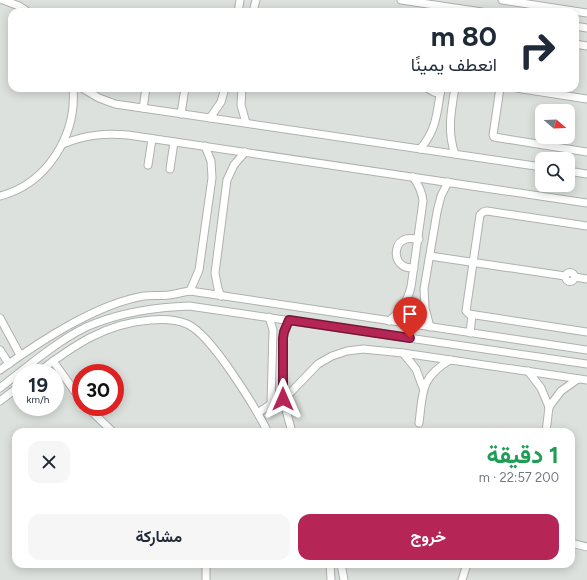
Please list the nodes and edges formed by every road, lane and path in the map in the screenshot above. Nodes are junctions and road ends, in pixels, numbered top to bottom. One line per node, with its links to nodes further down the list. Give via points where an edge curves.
1 (3, 0): 5 (street)
2 (401, 0): 4 (street)
3 (502, 0): 8 (street)
4 (436, 5): 6 (street); 7 (street)
5 (22, 8)
6 (439, 8)
7 (454, 8)
8 (554, 8)
9 (73, 92): 26 (street, via 73,112)
10 (89, 92): 20 (street, via 115,104)
11 (145, 92): 20 (street)
12 (184, 92): 21 (street)
13 (224, 92): 22 (street, via 221,102)
14 (242, 92): 23 (street, via 241,105)
15 (440, 92): 28 (street, via 435,124 427,142)
16 (454, 92): 31 (street, via 450,127)
17 (499, 92): 30 (street, via 494,137)
18 (542, 92): 19 (street)
19 (587, 99)
20 (143, 108): 21 (street)
21 (181, 114): 22 (street)
22 (210, 118): 23 (street)
23 (246, 123): 28 (street)
24 (152, 138): 25 (street); 26 (street, via 100,134); 32 (street)
25 (174, 142): 27 (street); 34 (street)
26 (63, 144): 39 (street, via 39,175 23,186)
27 (205, 146): 29 (street); 47 (street, via 211,162 212,178 199,270)
28 (420, 149): 31 (street)
29 (245, 152): 37 (street); 48 (street, via 234,165 227,180 215,273)
30 (587, 152)
31 (455, 154): 33 (street)
32 (148, 165)
33 (535, 166)
34 (170, 168)
35 (575, 172): 36 (street)
36 (587, 174)
37 (413, 177): 38 (street); 42 (street, via 422,192 423,201)
38 (448, 182): 40 (street); 43 (street, via 438,204)
39 (0, 196)
40 (587, 203)
41 (587, 226): 44 (street, via 485,211 480,215)
42 (418, 239): 45 (street); 45 (street, via 401,241 396,251 398,261 402,265)
43 (430, 256): 44 (street); 54 (street, via 424,291)
44 (474, 262): 46 (street, via 566,276 570,282 575,277); 49 (street, via 466,311)
45 (414, 268): 53 (street, via 409,297)
46 (587, 279)
47 (190, 291): 48 (street); 64 (street, via 144,296 115,303 65,328)
48 (222, 296): 53 (street)
49 (472, 315): 56 (street); 57 (street)
50 (269, 317): 52 (street); 75 (street, via 189,306 119,316 95,323 73,334); 80 (street, via 273,330)
51 (0, 318): 64 (street)
52 (289, 320): 59 (street); 78 (street, via 283,338)
53 (389, 321): 54 (street)
54 (430, 327): 55 (street)
55 (458, 331): 57 (street); 59 (street, via 461,340)
56 (587, 332)
57 (470, 333): 58 (street)
58 (490, 336): 61 (street, via 486,337 484,344); 62 (street)
59 (456, 345): 61 (street)
60 (0, 350): 67 (street)
61 (488, 350): 69 (street)
62 (587, 350)
63 (403, 353): 65 (street); 76 (street, via 416,369); 78 (street, via 362,349 332,356 318,364)
64 (20, 355): 67 (street)
65 (450, 360): 71 (street); 76 (street, via 434,372)
66 (53, 361): 68 (street); 74 (street); 82 (street, via 93,335 110,328 145,320 175,320 188,324 208,341)
67 (9, 364): 70 (street)
68 (49, 364)
69 (587, 364)
70 (0, 370)
71 (528, 371): 72 (street); 81 (street, via 541,388)
72 (578, 379): 73 (street); 81 (street, via 561,391)
73 (587, 380)
74 (72, 387)
75 (0, 388)
76 (423, 388): 84 (street)
77 (12, 392): 79 (street)
78 (283, 399): 80 (street); 87 (street)
79 (0, 401)
80 (271, 404): 82 (street)
81 (549, 407): 88 (street)
82 (258, 413): 86 (street)
83 (96, 416): 85 (street)
84 (419, 423)
85 (109, 428)
86 (266, 428)
87 (291, 428)
88 (546, 428)
89 (575, 544): 90 (street)
90 (587, 547)
91 (206, 568): 95 (street)
92 (330, 568): 96 (street)
93 (342, 568): 97 (street)
94 (466, 568): 98 (street)
95 (206, 580)
96 (331, 580)
97 (344, 580)
98 (462, 580)

